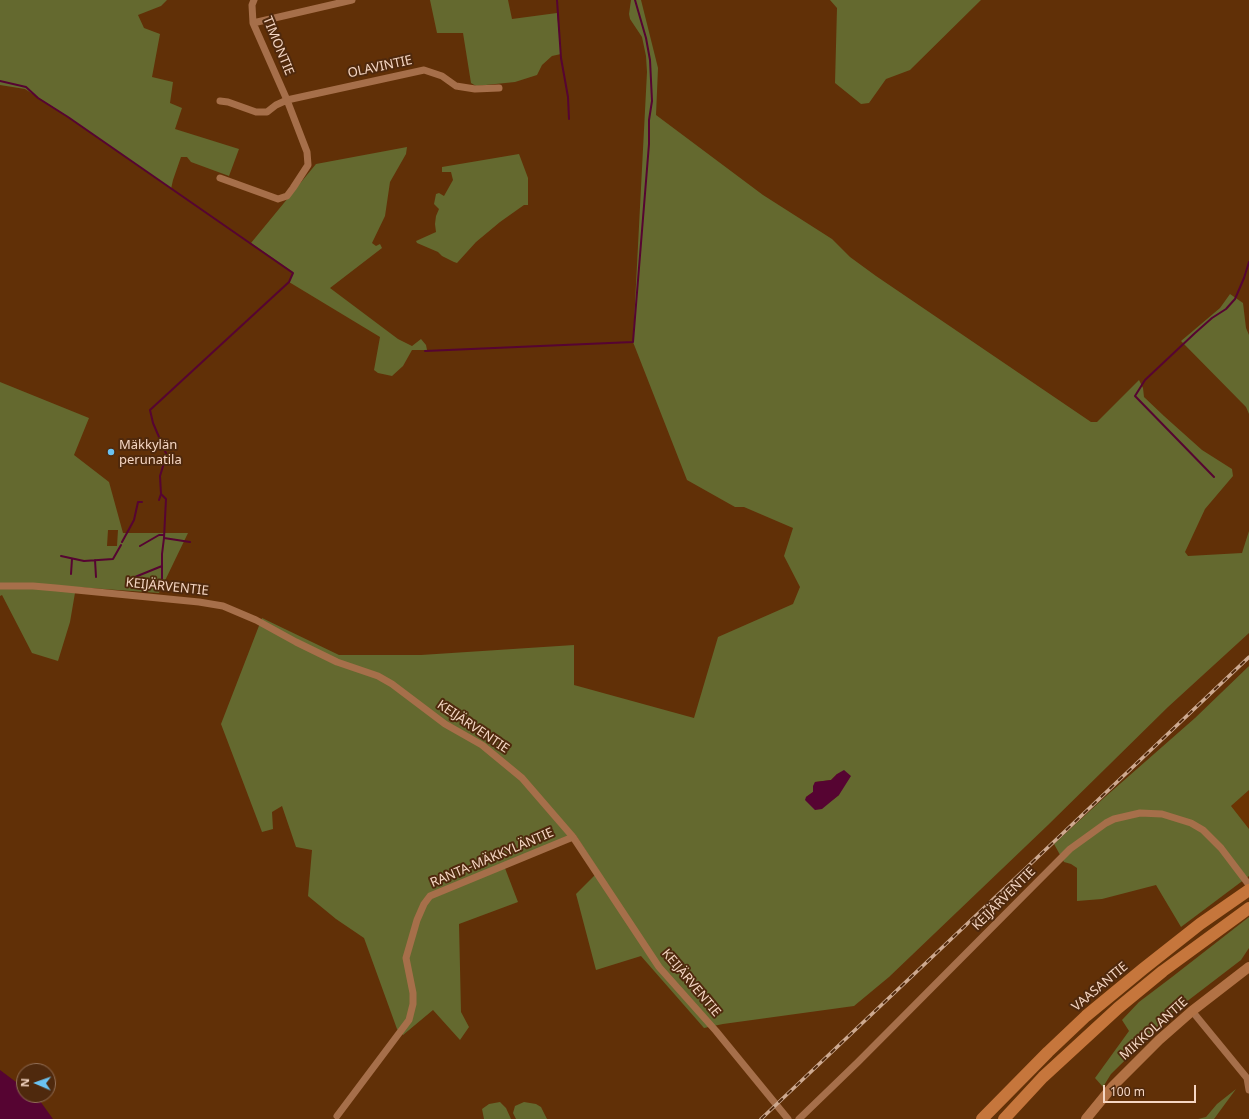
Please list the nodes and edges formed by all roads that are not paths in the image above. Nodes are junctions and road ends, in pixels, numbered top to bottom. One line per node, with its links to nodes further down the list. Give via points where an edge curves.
1 (254, 0): 3 (street, TIMONTIE)
2 (352, 0): 3 (street)
3 (253, 23): 5 (street, TIMONTIE)
4 (499, 88): 5 (street, OLAVINTIE, via 475,89 456,86 442,76 424,70)
5 (287, 100): 6 (street, OLAVINTIE, via 267,112 256,112); 7 (street, TIMONTIE, via 307,152 308,165 287,196 278,199)
6 (220, 101)
7 (220, 178)
8 (0, 586): 9 (street, KEIJÄRVENTIE, via 56,588 199,602 223,606 256,620 337,662 378,676 445,724 482,745 522,778)
9 (573, 837): 16 (street, RANTA-MÄKKYLÄNTIE, via 430,896 417,920 406,958 413,993 409,1020); 17 (street, KEIJÄRVENTIE, via 659,968 716,1031)
10 (1249, 885): 18 (street, KEIJÄRVENTIE, via 1221,848 1203,830 1191,823 1162,814 1140,813 1114,819 1102,825 1070,849)
11 (1249, 890): 19 (highway, VAASANTIE, via 1200,924 1086,1016)
12 (1249, 908): 20 (highway, VAASANTIE, via 1163,971 1118,1008 1043,1077)
13 (1249, 967): 14 (main road, MIKKOLANTIE)
14 (1192, 1012): 15 (street, via 1247,1078); 21 (main road, MIKKOLANTIE, via 1133,1065)
15 (1249, 1090)
16 (337, 1116)
17 (787, 1118)
18 (799, 1119)
19 (982, 1119)
20 (1004, 1119)
21 (1086, 1119)

